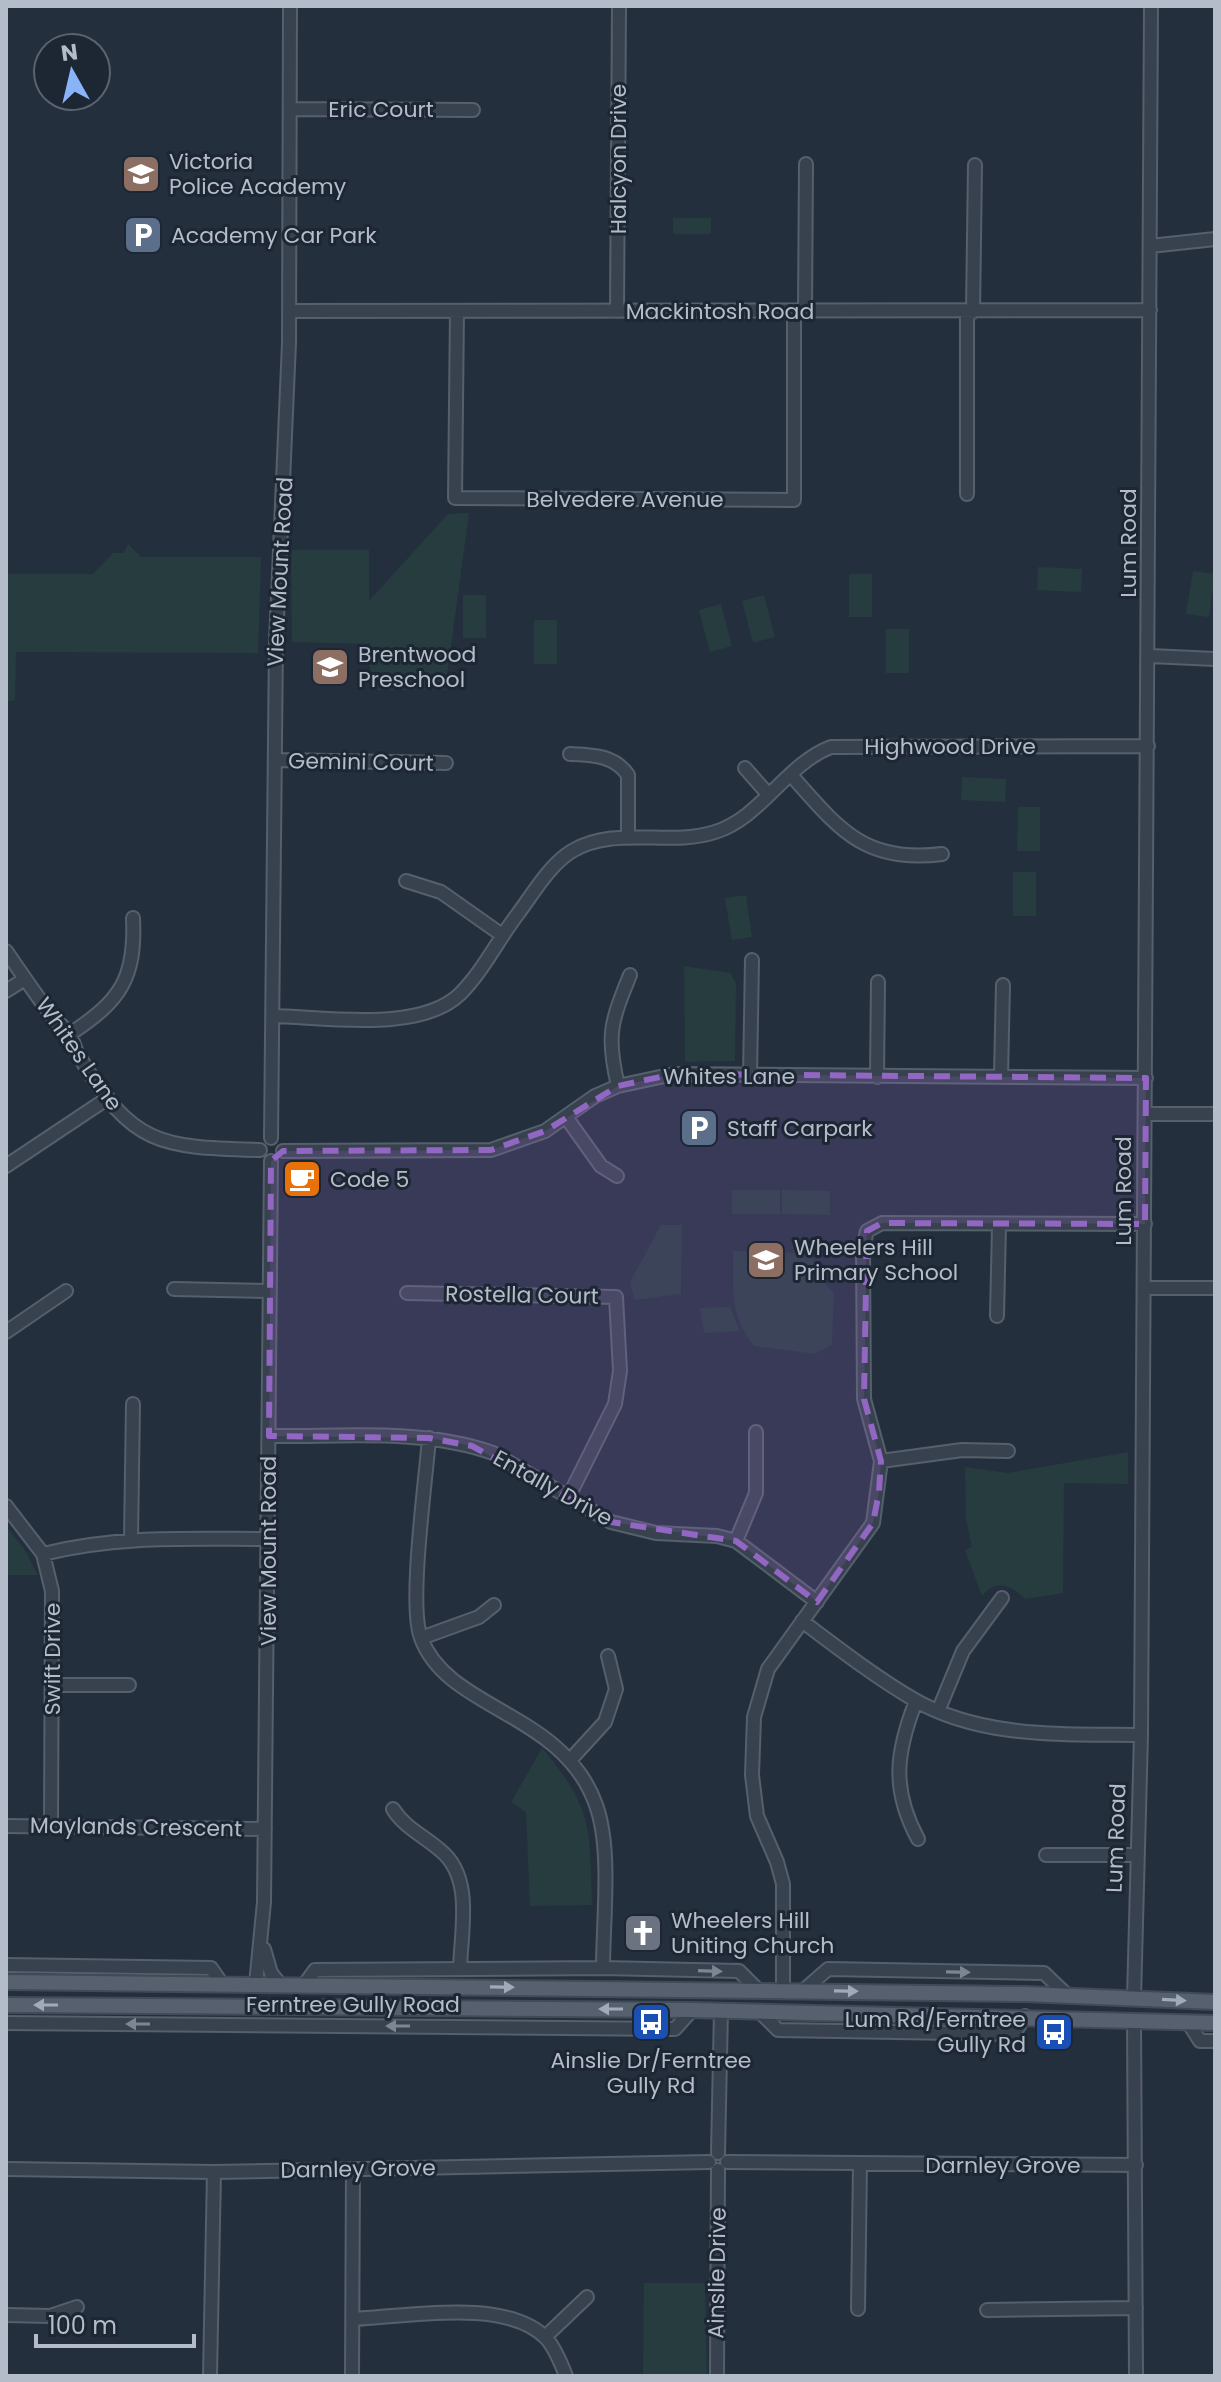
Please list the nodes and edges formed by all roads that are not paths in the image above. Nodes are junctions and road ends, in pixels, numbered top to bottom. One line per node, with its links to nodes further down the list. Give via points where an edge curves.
1 (290, 6): 4 (street, View Mount Road)
2 (619, 6): 13 (street, Halcyon Drive)
3 (1151, 6): 9 (street, Lum Road)
4 (290, 109): 5 (street, Eric Court); 11 (street, View Mount Road)
5 (473, 110)
6 (806, 164): 14 (street)
7 (975, 165): 15 (street)
8 (1215, 239): 9 (street)
9 (1150, 246): 10 (street, Lum Road)
10 (1150, 310): 15 (street, Mackintosh Road); 17 (street, Lum Road)
11 (290, 311): 12 (street, Mackintosh Road); 21 (street, View Mount Road)
12 (457, 311): 13 (street, Mackintosh Road); 14 (street, Belvedere Avenue, via 455,498 763,500 794,500)
13 (617, 311): 14 (street, Mackintosh Road)
14 (800, 311): 15 (street, Mackintosh Road)
15 (970, 312): 16 (street)
16 (967, 494)
17 (1150, 656): 18 (street); 19 (street, Lum Road)
18 (1215, 659)
19 (1148, 746): 24 (street, Highwood Drive, via 831,747); 43 (street, Lum Road)
20 (570, 754): 26 (street, via 611,759 628,775)
21 (275, 760): 22 (street, Gemini Court); 38 (street, View Mount Road)
22 (446, 763)
23 (745, 768): 25 (street)
24 (791, 775): 25 (street, Highwood Drive); 27 (street, via 844,834 877,852)
25 (767, 793): 26 (street, Highwood Drive, via 740,820 718,832 691,838)
26 (628, 837): 30 (street, Highwood Drive, via 572,851)
27 (942, 854)
28 (406, 881): 30 (street, via 441,892)
29 (133, 918): 39 (street, via 135,951 124,985 101,1013)
30 (502, 935): 38 (street, Highwood Drive, via 467,986 448,1005 430,1013 391,1018)
31 (6, 951): 34 (street, Whites Lane)
32 (752, 960): 40 (street)
33 (630, 975): 44 (street, via 612,1020 609,1049)
34 (25, 979): 37 (street); 39 (street, Whites Lane)
35 (878, 982): 42 (street)
36 (1003, 985): 41 (street)
37 (6, 991)
38 (273, 1016): 49 (street, View Mount Road)
39 (70, 1034): 45 (street, Whites Lane, via 77,1054)
40 (750, 1076): 42 (street, Whites Lane); 44 (street, Whites Lane, via 674,1074)
41 (1001, 1076): 42 (street, Whites Lane); 43 (street, Whites Lane)
42 (877, 1077)
43 (1146, 1078): 46 (street, Lum Road)
44 (618, 1086): 48 (street, Whites Lane)
45 (108, 1098): 50 (street, Whites Lane, via 149,1138 189,1148); 53 (street)
46 (1146, 1114): 47 (street); 55 (street, Lum Road)
47 (1215, 1114)
48 (566, 1117): 51 (street, Whites Lane, via 526,1140 472,1153); 54 (street, via 601,1166)
49 (271, 1138): 50 (street); 51 (street)
50 (260, 1150): 52 (street)
51 (283, 1151): 52 (street)
52 (271, 1161): 61 (street, View Mount Road)
53 (6, 1166)
54 (617, 1176)
55 (1145, 1224): 56 (street); 57 (street, Lum Road)
56 (999, 1226): 63 (street); 70 (street, via 882,1223 867,1231 864,1399)
57 (1145, 1288): 58 (street); 87 (street, Lum Road)
58 (1215, 1288)
59 (174, 1289): 61 (street)
60 (66, 1291): 64 (street)
61 (270, 1291): 67 (street, View Mount Road)
62 (407, 1293): 71 (street, Rostella Court, via 616,1297 620,1371 615,1404)
63 (997, 1316)
64 (6, 1332)
65 (133, 1404): 73 (street)
66 (756, 1432): 75 (street, via 756,1493)
67 (269, 1436): 68 (street, Entally Drive); 74 (street, View Mount Road)
68 (429, 1438): 71 (street, Entally Drive, via 493,1453); 81 (street, via 417,1604)
69 (1008, 1451): 70 (street, via 962,1450)
70 (881, 1461): 78 (street, via 873,1523)
71 (568, 1498): 75 (street, Entally Drive, via 632,1529)
72 (6, 1506): 76 (street, Swift Drive)
73 (131, 1539): 74 (street); 76 (street)
74 (268, 1539): 92 (street, View Mount Road)
75 (736, 1541): 78 (street)
76 (43, 1554): 83 (street, Swift Drive, via 52,1591)
77 (1002, 1598): 86 (street, via 963,1651)
78 (817, 1602): 80 (street)
79 (494, 1605): 81 (street, via 479,1617)
80 (802, 1621): 85 (street); 107 (street, via 768,1669 754,1717 757,1816 783,1884)
81 (421, 1638): 88 (street, via 436,1665 467,1690)
82 (608, 1656): 88 (street, via 616,1689 605,1722)
83 (52, 1685): 84 (street); 91 (street, Swift Drive)
84 (129, 1685)
85 (916, 1701): 86 (street); 93 (street, via 898,1762 908,1820)
86 (939, 1709): 87 (street, via 1017,1732)
87 (1141, 1735): 95 (street, Lum Road)
88 (572, 1758): 98 (street, via 597,1806 603,1833)
89 (393, 1809): 99 (street, via 451,1860 460,1876)
90 (6, 1826): 91 (street, Maylands Crescent)
91 (51, 1826): 92 (street, Maylands Crescent)
92 (265, 1829): 96 (street, View Mount Road)
93 (918, 1839)
94 (1046, 1855): 95 (street)
95 (1138, 1855): 111 (street, Lum Road)
96 (263, 1942): 102 (street, View Mount Road); 103 (street, View Mount Road, via 271,1973)
97 (6, 1965): 101 (street, via 211,1968)
98 (603, 1968): 99 (street, Ferntree Gully Road); 106 (street, Ferntree Gully Road, one-way to 106, via 739,1971)
99 (460, 1969): 104 (street, Ferntree Gully Road, via 315,1970)
100 (6, 1982): 101 (main road, Ferntree Gully Road)
101 (222, 1984): 102 (main road, Ferntree Gully Road)
102 (256, 1984): 103 (main road, Ferntree Gully Road); 115 (main road)
103 (281, 1985): 104 (main road, Ferntree Gully Road)
104 (304, 1985): 105 (main road, Ferntree Gully Road, one-way to 105)
105 (720, 1989): 106 (main road, Ferntree Gully Road); 117 (main road)
106 (758, 1990): 107 (main road, Ferntree Gully Road)
107 (783, 1990): 108 (main road, Ferntree Gully Road)
108 (804, 1990): 109 (main road, Ferntree Gully Road, one-way to 109); 110 (street, one-way to 110, via 828,1969 843,1969 1044,1973)
109 (1026, 1994): 110 (main road, Ferntree Gully Road); 118 (main road)
110 (1067, 1995): 111 (main road, Ferntree Gully Road)
111 (1134, 1998): 112 (main road, Ferntree Gully Road, one-way to 112); 119 (main road, Lum Road)
112 (1215, 2002)
113 (6, 2005): 114 (main road, Ferntree Gully Road, one-way to 113)
114 (186, 2006): 115 (main road, Ferntree Gully Road); 123 (street)
115 (264, 2006): 116 (main road, Ferntree Gully Road, one-way to 115)
116 (692, 2010): 117 (main road, Ferntree Gully Road); 123 (street, Ferntree Gully Road, one-way to 123, via 675,2029)
117 (721, 2010): 118 (main road, Ferntree Gully Road); 125 (street, Ainslie Drive)
118 (1025, 2016): 119 (main road, Ferntree Gully Road)
119 (1134, 2020): 120 (main road, Ferntree Gully Road); 127 (street, Lum Road)
120 (1188, 2022): 122 (main road, Ferntree Gully Road); 124 (street, via 1200,2041)
121 (6, 2023): 123 (street, Ferntree Gully Road, one-way to 121)
122 (1215, 2023)
123 (186, 2025)
124 (1215, 2041)
125 (718, 2162): 126 (street, Darnley Grove); 129 (street, Darnley Grove); 142 (street, Ainslie Drive)
126 (860, 2164): 127 (street, Darnley Grove); 134 (street)
127 (1136, 2165): 133 (street, Lum Road)
128 (6, 2169): 130 (street, Darnley Grove)
129 (353, 2169): 130 (street, Darnley Grove); 137 (street)
130 (214, 2172): 139 (street)
131 (587, 2297): 138 (street)
132 (77, 2307): 136 (street, via 50,2316)
133 (1136, 2308): 135 (street); 143 (street, Lum Road)
134 (858, 2309)
135 (987, 2310)
136 (6, 2315)
137 (353, 2319): 138 (street, via 492,2312); 140 (street)
138 (545, 2337): 141 (street)
139 (210, 2376)
140 (352, 2376)
141 (566, 2376)
142 (717, 2376)
143 (1136, 2376)

